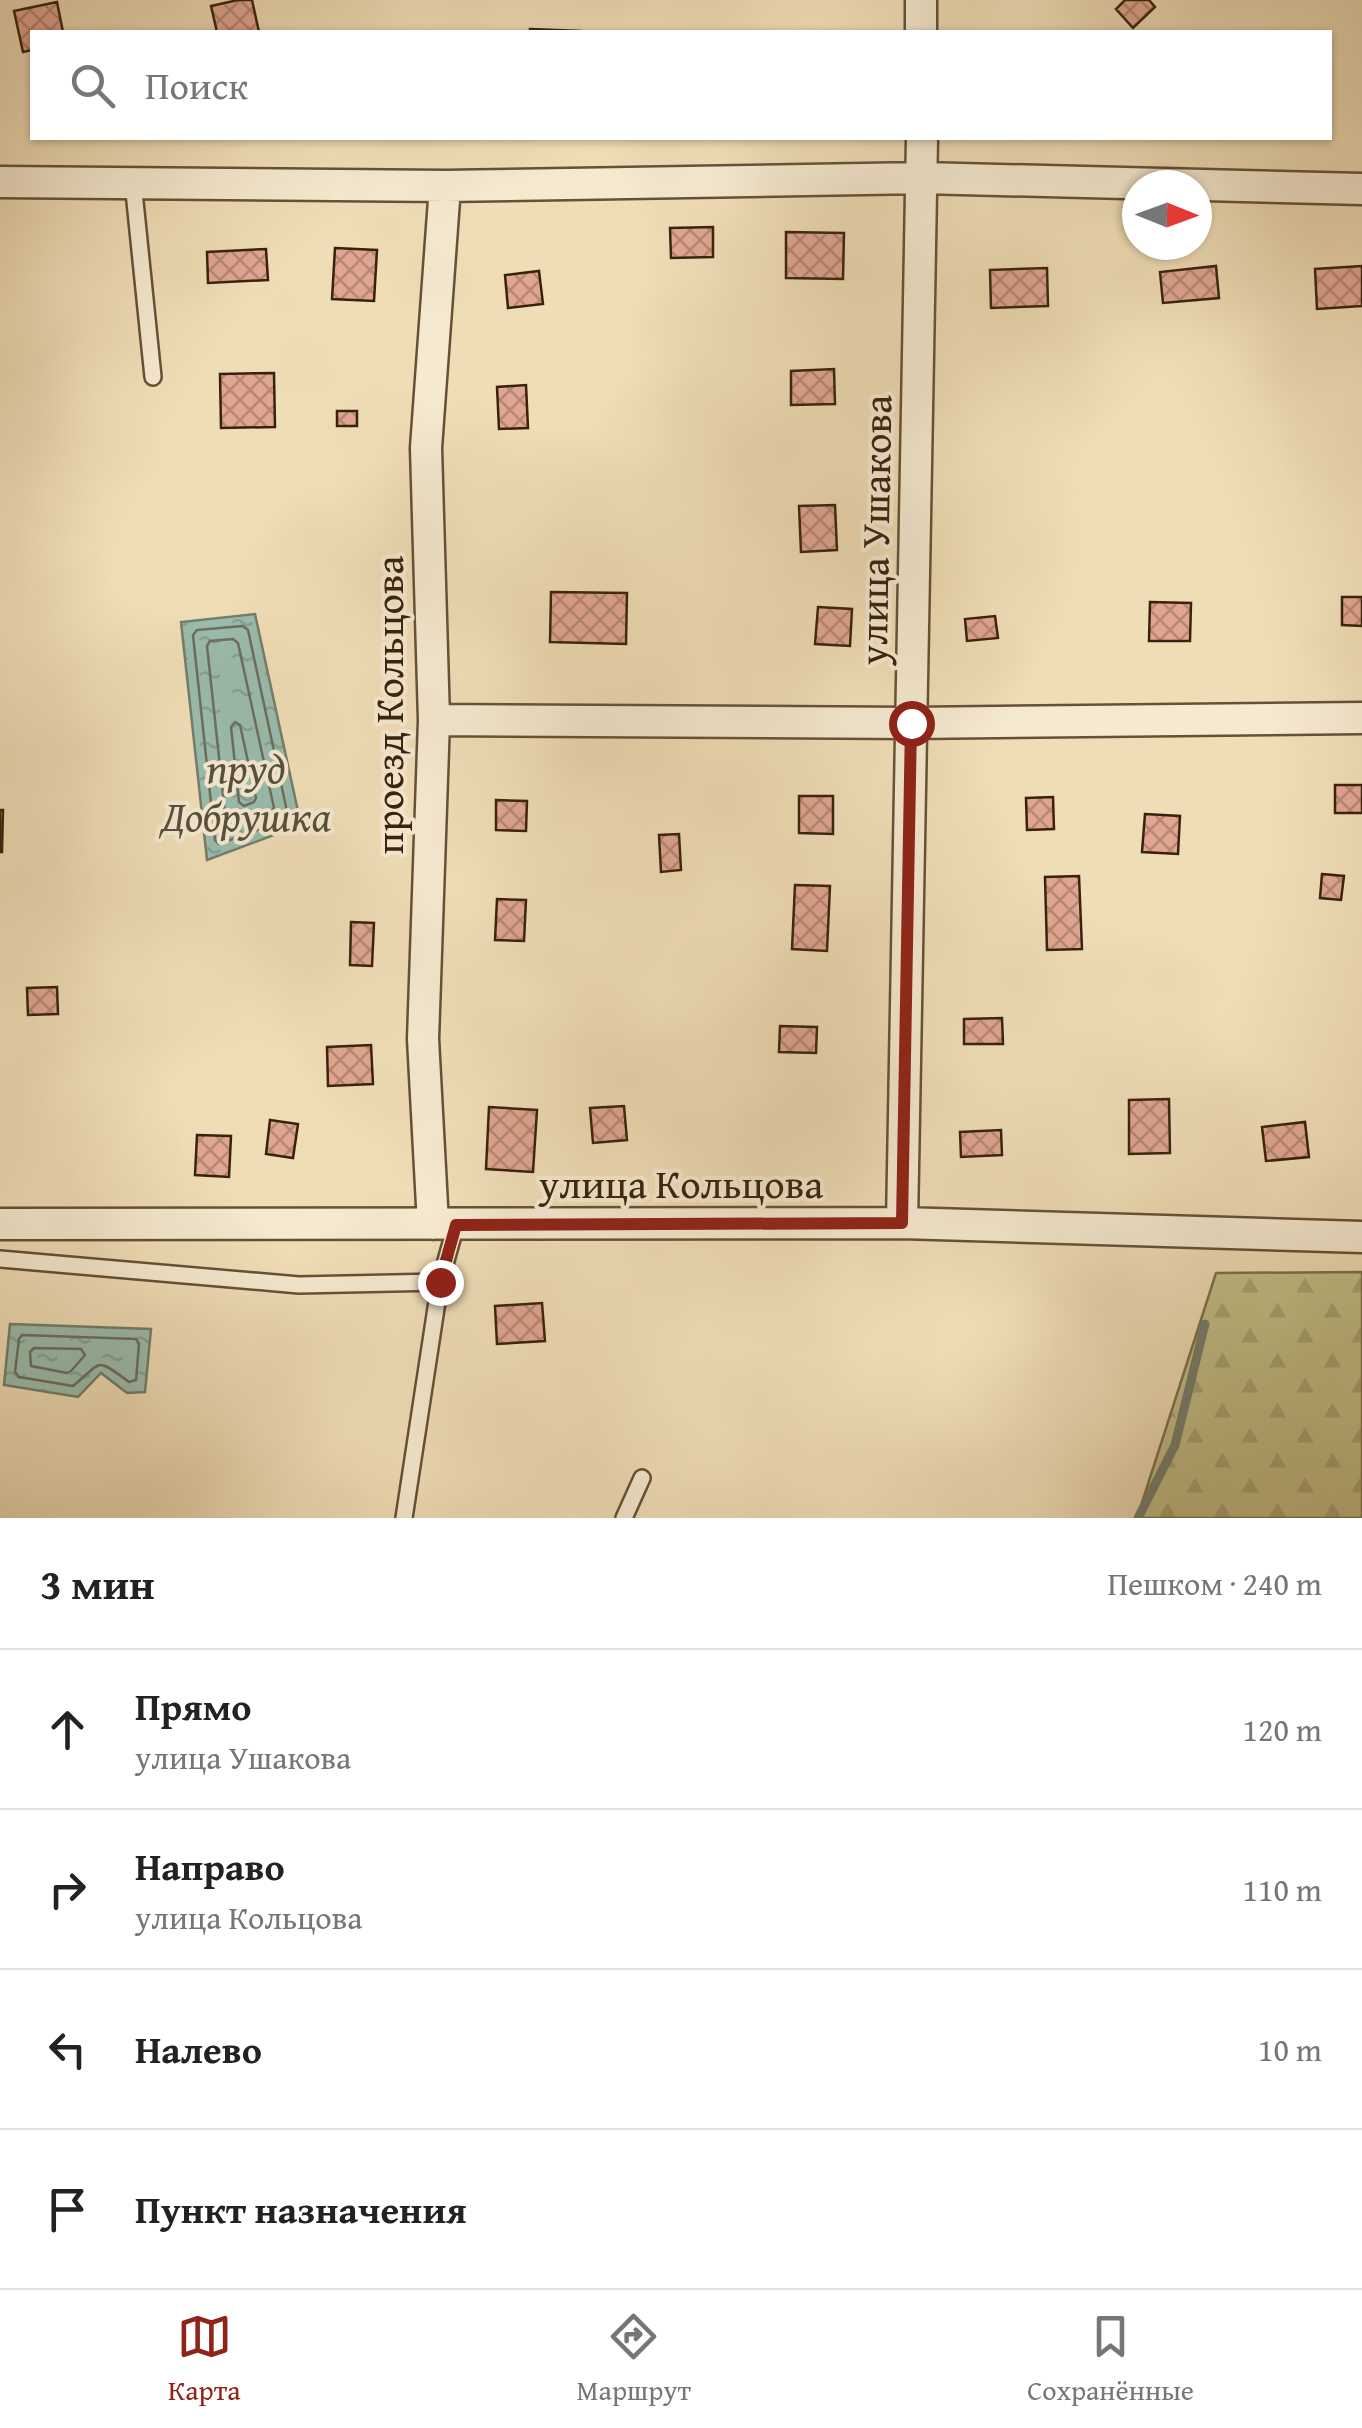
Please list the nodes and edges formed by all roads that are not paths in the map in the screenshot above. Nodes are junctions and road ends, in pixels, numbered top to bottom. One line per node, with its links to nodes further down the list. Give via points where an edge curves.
1 (920, 0): 2 (street)
2 (921, 30)
3 (922, 140): 4 (street, улица Ушакова)
4 (922, 178): 7 (street); 8 (street); 12 (street, улица Ушакова)
5 (0, 182): 6 (street)
6 (132, 182): 7 (street); 9 (lane)
7 (444, 186): 11 (street, проезд Кольцова, via 426,448)
8 (1362, 188)
9 (153, 377)
10 (1362, 718): 12 (street)
11 (434, 720): 12 (street); 15 (street, проезд Кольцова, via 423,1039)
12 (911, 723): 13 (street, улица Ушакова)
13 (902, 1223): 15 (street, улица Кольцова); 16 (street, улица Кольцова)
14 (0, 1224): 15 (street, улица Кольцова)
15 (445, 1225): 18 (lane)
16 (1362, 1237)
17 (0, 1259): 18 (lane, via 300,1285)
18 (440, 1282): 20 (lane)
19 (642, 1478): 21 (lane)
20 (404, 1518)
21 (624, 1518)

